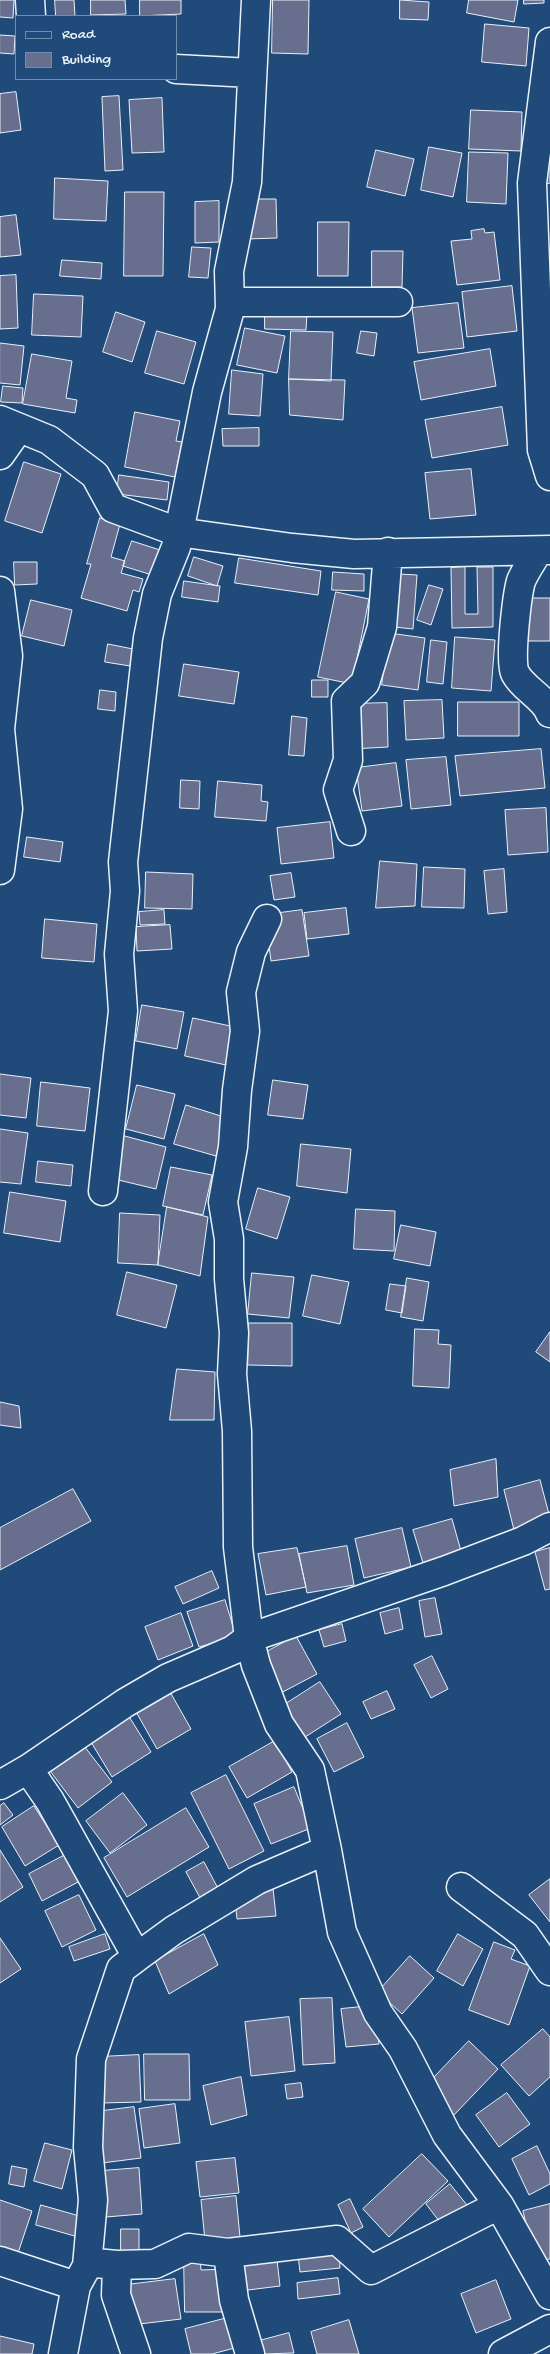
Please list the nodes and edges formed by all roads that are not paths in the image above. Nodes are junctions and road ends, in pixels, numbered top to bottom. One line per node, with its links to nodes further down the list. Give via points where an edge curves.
1 (30, 0): 3 (street)
2 (256, 0): 6 (street)
3 (31, 15)
4 (550, 42): 11 (street, via 532,182 542,450)
5 (178, 69): 6 (street)
6 (251, 73): 7 (street, via 247,182 229,271)
7 (230, 302): 8 (street); 12 (street, via 224,337 207,392)
8 (398, 302)
9 (9, 424): 10 (street); 12 (street, via 50,440 94,475 113,508)
10 (0, 455)
11 (550, 476)
12 (178, 532): 14 (street, via 354,554); 20 (street, via 176,547 157,594 148,638 129,795 122,862 125,891 120,954 123,1011)
13 (544, 550): 14 (street); 16 (street, via 521,581 512,654 513,671)
14 (388, 552): 17 (street, via 382,628 365,683 346,701 348,760 338,790)
15 (0, 591): 18 (street, via 8,656 0,730 8,809)
16 (550, 713)
17 (351, 831)
18 (0, 870)
19 (267, 919): 22 (street, via 251,952 241,992 245,1031 233,1147 223,1202 229,1239 234,1333 232,1374 237,1431 238,1546)
20 (103, 1191)
21 (550, 1527): 22 (street, via 523,1541 444,1571)
22 (249, 1638): 23 (street, via 233,1650 168,1678 124,1703); 25 (street, via 256,1665 280,1724 310,1770)
23 (28, 1769): 24 (street); 27 (street, via 50,1801)
24 (0, 1785)
25 (327, 1850): 27 (street, via 257,1880 174,1930); 29 (street, via 342,1932 378,2013 403,2049 447,2135)
26 (461, 1887): 28 (street, via 525,1935)
27 (137, 1957): 33 (street, via 121,1969 91,2059 88,2147 93,2200)
28 (550, 1971)
29 (499, 2205): 30 (street, via 371,2270 336,2240); 34 (street)
30 (228, 2253): 32 (street, via 188,2248 155,2264); 38 (street, via 234,2300)
31 (0, 2261): 33 (street)
32 (117, 2265): 33 (street, via 95,2263); 37 (street, via 116,2295)
33 (82, 2276): 36 (street)
34 (550, 2295)
35 (550, 2329): 39 (street)
36 (63, 2354)
37 (136, 2354)
38 (250, 2354)
39 (503, 2354)

